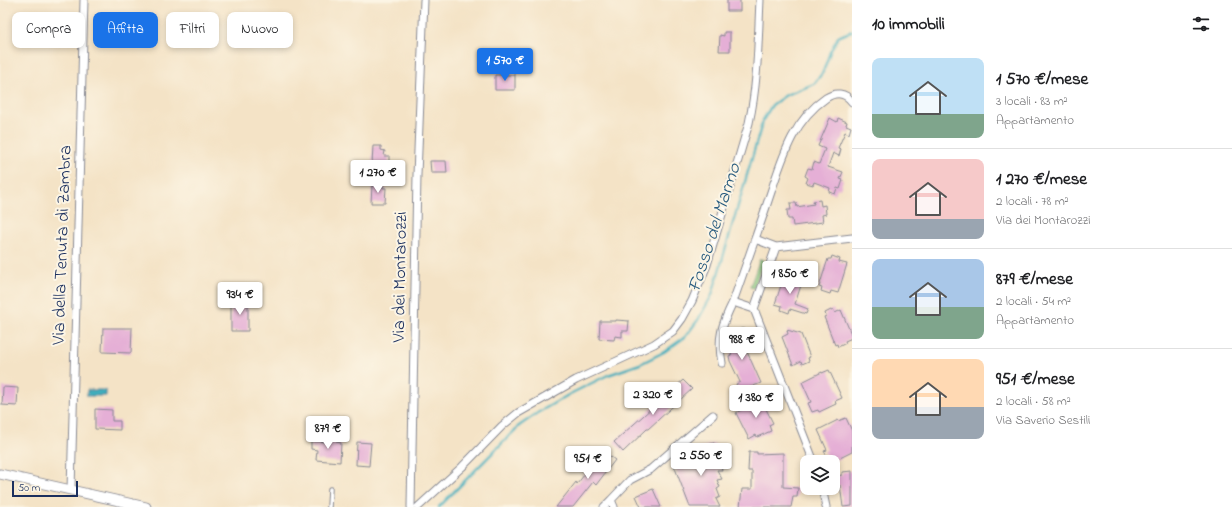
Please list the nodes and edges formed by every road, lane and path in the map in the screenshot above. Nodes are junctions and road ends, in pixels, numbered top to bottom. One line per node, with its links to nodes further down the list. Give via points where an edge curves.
1 (84, 0): 15 (street, Via della Tenuta di Zambra)
2 (424, 0): 20 (street, Via dei Montarozzi, via 417,175)
3 (760, 0): 21 (street, via 756,80 749,123 707,265 682,319 661,340 581,378 518,413)
4 (852, 102): 6 (street, via 845,95 833,94 817,104 801,122 783,158)
5 (852, 238): 7 (street)
6 (755, 239): 7 (street); 8 (street)
7 (776, 247): 9 (street)
8 (733, 302): 9 (street); 10 (street, via 720,333)
9 (754, 309): 12 (street)
10 (722, 363)
11 (713, 415): 17 (street, via 651,469 630,480)
12 (811, 455)
13 (0, 474): 15 (street)
14 (330, 488): 19 (lane)
15 (71, 490): 18 (street)
16 (823, 495): 24 (street)
17 (610, 500): 22 (street); 23 (street)
18 (146, 507)
19 (329, 507)
20 (411, 507)
21 (418, 507)
22 (604, 507)
23 (614, 507)
24 (826, 507)

